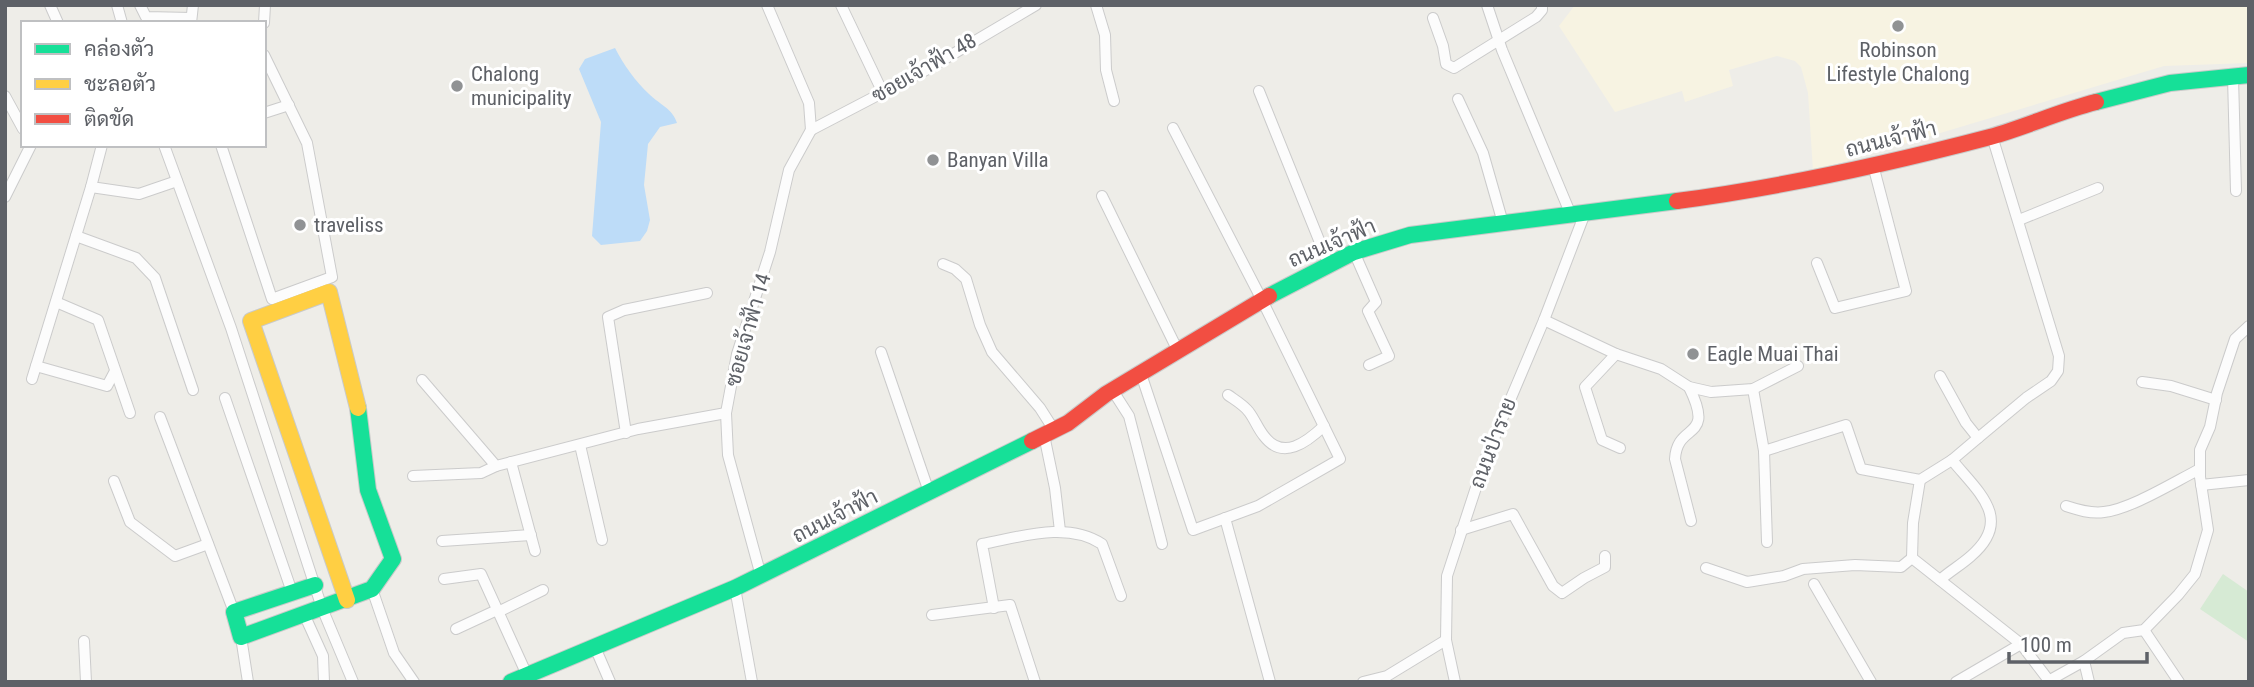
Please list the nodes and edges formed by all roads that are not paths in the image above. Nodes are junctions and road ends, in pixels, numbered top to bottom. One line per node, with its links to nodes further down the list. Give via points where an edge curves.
1 (50, 5): 11 (street)
2 (140, 5): 12 (street, via 146,17)
3 (193, 5): 12 (street)
4 (766, 5): 25 (street, via 809,103)
5 (841, 5): 17 (street)
6 (1037, 5): 17 (street, ซอยเจ้าฟ้า 48)
7 (1096, 5): 20 (street)
8 (1487, 5): 13 (street)
9 (1542, 5): 13 (street, via 1536,17)
10 (1433, 18): 13 (street, via 1451,68)
11 (57, 21)
12 (191, 21)
13 (1498, 41): 38 (street)
14 (266, 59): 21 (street)
15 (2241, 76): 26 (main road, ถนนเจ้าฟ้า, via 2170,83 2076,107); 35 (street)
16 (1259, 91): 45 (street)
17 (883, 93): 25 (street, ซอยเจ้าฟ้า 48)
18 (5, 96): 23 (street)
19 (1458, 99): 40 (street, via 1483,153)
20 (1114, 101)
21 (289, 105): 22 (street); 30 (street, via 307,143 332,277 272,299)
22 (266, 112)
23 (21, 125)
24 (1173, 128): 47 (street)
25 (811, 130): 71 (street, ซอยเจ้าฟ้า 14, via 789,170 770,253 737,354)
26 (1992, 136): 31 (main road, ถนนเจ้าฟ้า); 39 (street)
27 (30, 147): 37 (street)
28 (101, 147): 33 (street)
29 (165, 147): 32 (street)
30 (222, 147)
31 (1873, 165): 38 (main road, ถนนเจ้าฟ้า, via 1731,194); 43 (street, via 1906,291 1835,307)
32 (177, 181): 33 (street, via 139,194); 109 (street, via 231,328)
33 (91, 187): 41 (street)
34 (2098, 188): 39 (street)
35 (2236, 191)
36 (1102, 195): 51 (street)
37 (5, 197)
38 (1578, 214): 40 (main road, ถนนเจ้าฟ้า); 49 (street, ถนนป่าราย)
39 (2019, 220): 76 (street, via 2059,356 2058,371)
40 (1503, 223): 42 (main road, ถนนเจ้าฟ้า, via 1410,234)
41 (76, 236): 48 (street); 65 (street, via 136,258 155,278)
42 (1354, 252): 45 (main road, ถนนเจ้าฟ้า); 54 (street, via 1376,302 1368,311 1389,356)
43 (1817, 263)
44 (943, 264): 74 (street, via 965,279 992,352 1040,408)
45 (1329, 265): 47 (main road, ถนนเจ้าฟ้า)
46 (707, 293): 75 (street, via 608,317)
47 (1262, 300): 51 (main road, ถนนเจ้าฟ้า); 73 (street)
48 (56, 302): 55 (street); 57 (street, via 98,320)
49 (1544, 320): 53 (street); 93 (street, ถนนป่าราย, via 1486,457)
50 (2249, 326): 69 (street, via 2235,339)
51 (1178, 351): 58 (main road, ถนนเจ้าฟ้า)
52 (881, 352): 89 (street)
53 (1616, 354): 63 (street, via 1661,369); 78 (street, via 1585,387 1602,440)
54 (1369, 365)
55 (36, 366): 57 (street, via 107,386); 60 (street)
56 (1798, 366): 64 (street)
57 (115, 371): 70 (street)
58 (1142, 374): 66 (main road, ถนนเจ้าฟ้า); 91 (street, via 1193,530)
59 (1941, 376): 76 (street)
60 (32, 379)
61 (422, 380): 82 (street)
62 (2142, 382): 69 (street)
63 (1689, 387): 64 (street); 92 (street, via 1699,419 1679,442 1675,460)
64 (1753, 389): 79 (street)
65 (192, 390)
66 (1113, 391): 74 (main road, ถนนเจ้าฟ้า); 100 (street, via 1129,416)
67 (1228, 394): 73 (street, via 1248,410 1265,438 1283,448 1300,446)
68 (225, 398): 113 (street)
69 (2216, 400): 83 (street, via 2200,450)
70 (130, 413)
71 (726, 413): 75 (street); 105 (street, ซอยเจ้าฟ้า 14, via 728,455)
72 (160, 417): 99 (street)
73 (1324, 426): 91 (street, via 1340,459 1258,506)
74 (1049, 432): 89 (main road, ถนนเจ้าฟ้า); 94 (street)
75 (625, 433): 77 (street)
76 (1978, 438): 80 (street)
77 (580, 445): 81 (street); 96 (street)
78 (1620, 448)
79 (1764, 451): 85 (street, via 1846,425 1861,469); 98 (street)
80 (1952, 460): 85 (street); 107 (street, via 1985,501 1992,530 1970,557)
81 (511, 462): 82 (street); 95 (street)
82 (496, 466): 84 (street, via 481,472)
83 (2200, 469): 88 (street); 90 (street, via 2120,508 2095,512)
84 (413, 476)
85 (1920, 480): 103 (street)
86 (2249, 480): 88 (street)
87 (114, 481): 99 (street, via 130,522 175,556)
88 (2201, 485): 123 (street, via 2208,530 2195,574)
89 (929, 492): 105 (main road, ถนนเจ้าฟ้า)
90 (2066, 506)
91 (1225, 518): 140 (street)
92 (1691, 521)
93 (1461, 530): 102 (street, via 1513,514 1553,586 1562,593 1605,567); 125 (street, ถนนป่าราย, via 1447,576)
94 (1060, 531): 114 (street, via 1088,536 1102,544); 117 (street, via 982,544)
95 (531, 535): 97 (street); 101 (street)
96 (602, 540)
97 (442, 541)
98 (1767, 542)
99 (208, 544): 119 (street)
100 (1162, 544)
101 (535, 551)
102 (1605, 556)
103 (1912, 558): 104 (street, via 1901,567 1803,569 1748,582); 107 (street)
104 (1706, 568)
105 (761, 576): 110 (main road, ถนนเจ้าฟ้า)
106 (444, 579): 118 (street, via 481,574)
107 (1940, 580): 127 (street)
108 (1814, 584): 143 (street)
109 (315, 585): 113 (main road); 116 (street)
110 (734, 588): 128 (main road, ถนนเจ้าฟ้า); 138 (street)
111 (372, 589): 115 (main road); 115 (main road, via 393,559 368,490 358,407 329,292 251,321); 136 (street, via 394,653)
112 (543, 590): 118 (street)
113 (292, 592): 119 (main road)
114 (1121, 596)
115 (347, 600): 116 (main road)
116 (322, 608): 120 (main road); 135 (street)
117 (994, 608): 121 (street); 139 (street, via 1010,605)
118 (498, 611): 122 (street); 130 (street)
119 (234, 612): 124 (main road)
120 (304, 614): 124 (main road); 134 (street, via 323,656)
121 (932, 615)
122 (456, 629)
123 (2144, 630): 129 (street, via 2123,633); 146 (street)
124 (241, 637): 133 (street)
125 (1446, 640): 141 (street, via 1387,676); 142 (street, ถนนป่าราย)
126 (84, 641): 132 (street)
127 (2021, 643): 131 (street); 144 (street)
128 (594, 645): 130 (main road, ถนนเจ้าฟ้า); 137 (street)
129 (2084, 661): 131 (street); 145 (street)
130 (518, 679)
131 (2050, 681)
132 (86, 682)
133 (248, 682)
134 (324, 682)
135 (354, 682)
136 (414, 682)
137 (610, 682)
138 (751, 682)
139 (1035, 682)
140 (1270, 682)
141 (1363, 682)
142 (1455, 682)
143 (1871, 682)
144 (1956, 682)
145 (2089, 682)
146 (2179, 682)

